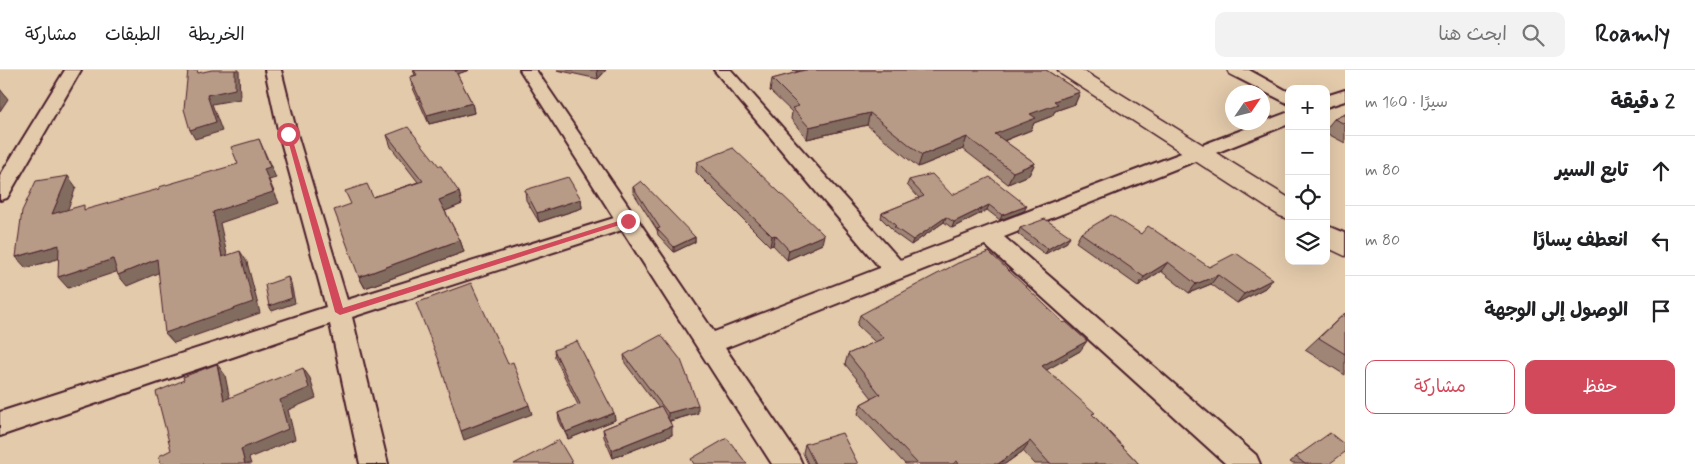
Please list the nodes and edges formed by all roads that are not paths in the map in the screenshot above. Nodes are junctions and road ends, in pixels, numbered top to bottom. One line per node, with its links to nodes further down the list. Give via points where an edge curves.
1 (73, 70): 12 (street)
2 (272, 70): 17 (street)
3 (528, 70): 14 (street)
4 (722, 70): 16 (street)
5 (1068, 70): 11 (street)
6 (1236, 70): 8 (street)
7 (1345, 95): 9 (street)
8 (1285, 97)
9 (1330, 101)
10 (1285, 119): 11 (street)
11 (1198, 153): 13 (street); 15 (street)
12 (0, 193)
13 (1285, 207)
14 (628, 221): 17 (street); 18 (street)
15 (988, 235): 16 (street); 22 (street)
16 (895, 270): 18 (street)
17 (340, 312): 19 (street); 20 (street)
18 (709, 344): 21 (street)
19 (0, 424)
20 (374, 464)
21 (788, 464)
22 (1246, 464)

